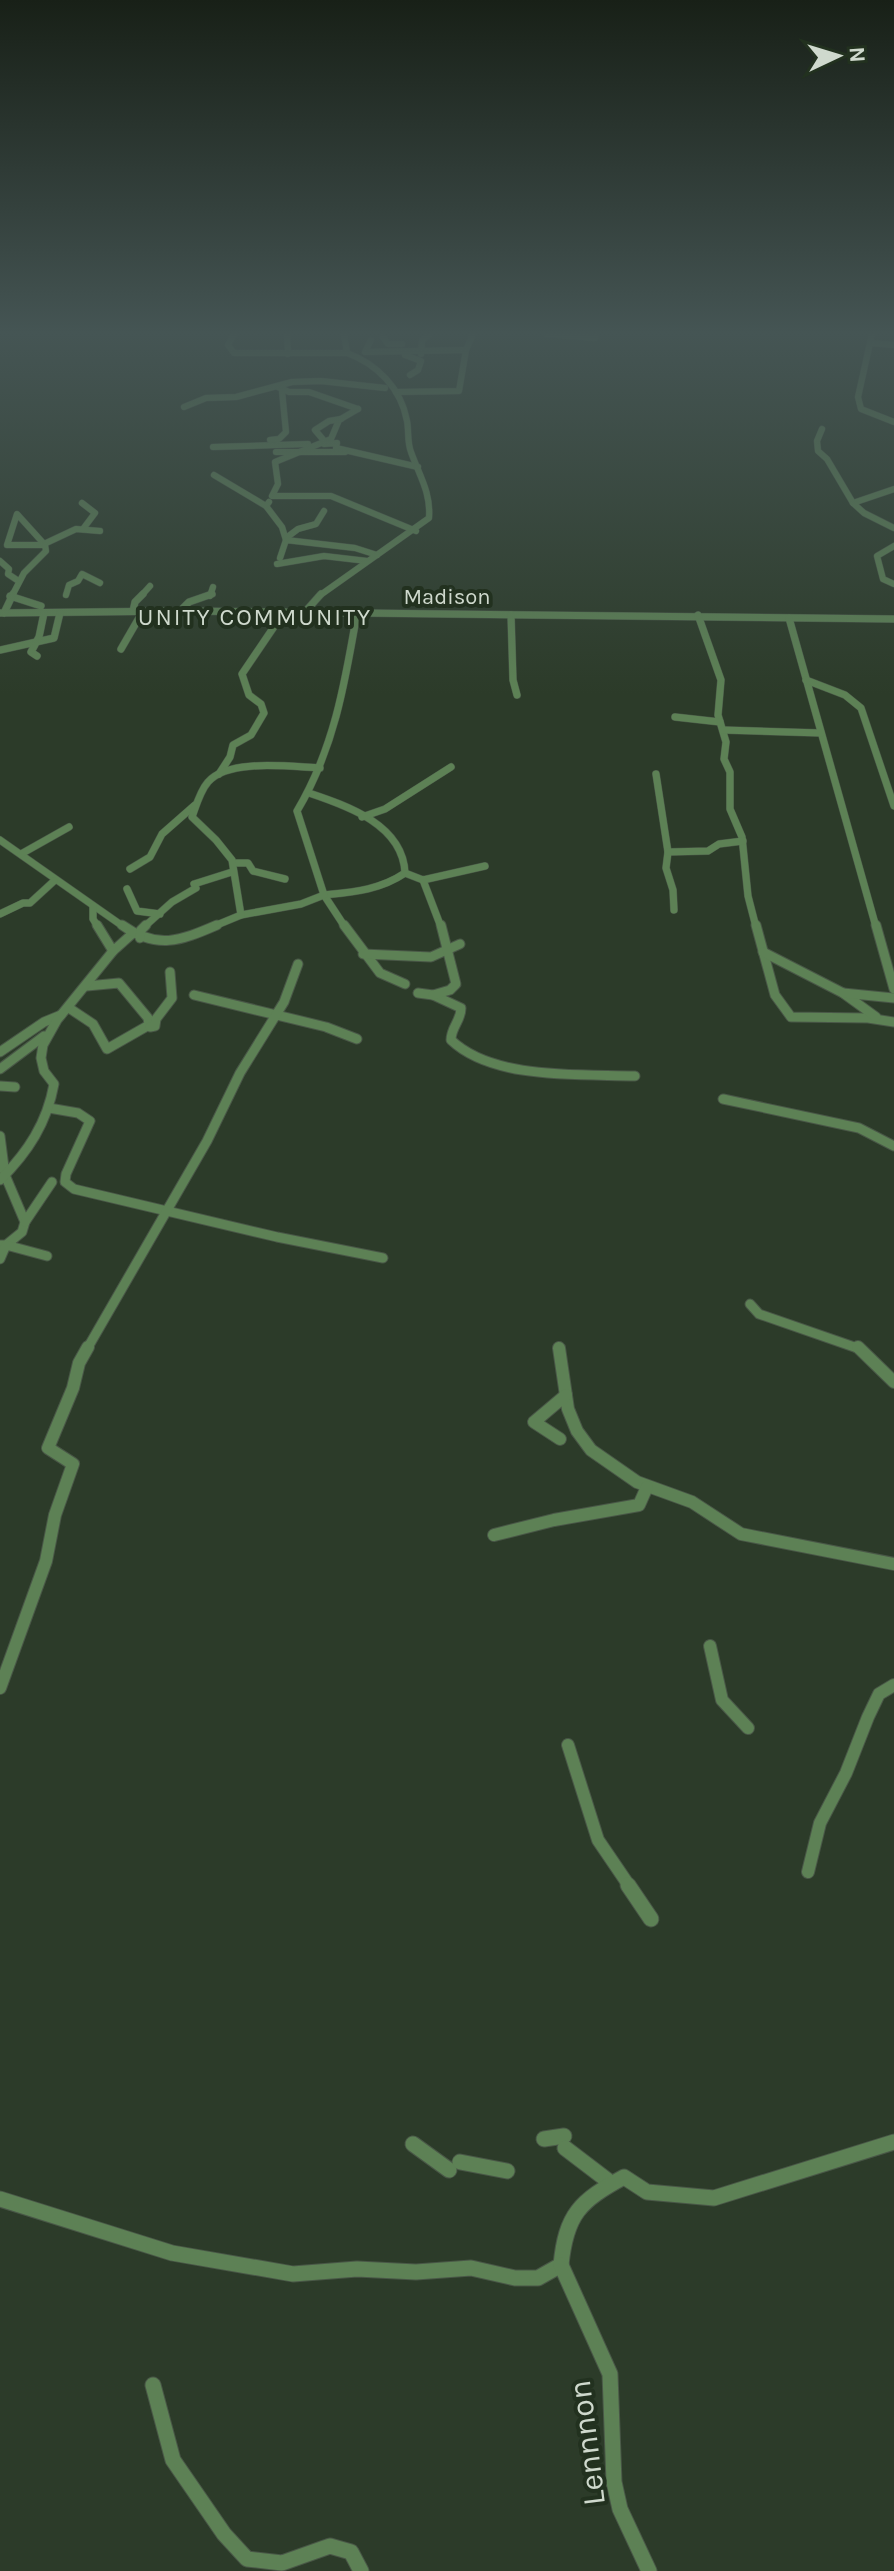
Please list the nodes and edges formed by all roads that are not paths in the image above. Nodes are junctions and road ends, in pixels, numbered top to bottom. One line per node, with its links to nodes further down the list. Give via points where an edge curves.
1 (292, 454): 8 (street, via 275,462)
2 (360, 454): 5 (street)
3 (412, 454): 5 (street)
4 (821, 454): 11 (street)
5 (418, 467): 17 (street, via 431,503 429,518)
6 (214, 475): 9 (street)
7 (894, 489): 11 (street)
8 (275, 496): 9 (street); 12 (street); 17 (street, via 331,496)
9 (253, 497): 12 (street)
10 (82, 503): 15 (street, via 95,513)
11 (853, 503): 14 (street)
12 (266, 506): 19 (street)
13 (324, 511): 19 (street, via 316,524)
14 (894, 528)
15 (83, 529): 16 (street); 20 (street)
16 (100, 531)
17 (416, 531): 23 (street)
18 (3, 533): 20 (street, via 17,514); 22 (street)
19 (286, 539): 23 (street); 25 (street, via 278,561 324,556)
20 (44, 544): 22 (street); 26 (street, via 46,551)
21 (894, 546): 28 (street, via 877,556 883,579)
22 (3, 549): 24 (street)
23 (377, 555): 25 (street)
24 (0, 561): 26 (street)
25 (367, 561): 38 (street, via 319,593)
26 (17, 580): 32 (street)
27 (100, 583): 31 (street, via 82,574)
28 (894, 584)
29 (150, 586): 34 (street)
30 (213, 587): 36 (street, via 212,595 189,602)
31 (66, 595)
32 (10, 596): 33 (street); 39 (street)
33 (43, 610): 39 (street, Madison); 40 (street, Madison); 46 (street)
34 (133, 611): 35 (street, Madison); 40 (street, Madison)
35 (143, 611): 36 (street, Madison); 47 (street)
36 (180, 611): 37 (street, Madison)
37 (284, 612): 38 (street, Madison); 57 (street, via 242,674 249,695 264,713 251,735 233,745)
38 (305, 612): 41 (street, Madison)
39 (2, 613)
40 (60, 613): 46 (street, via 55,637)
41 (357, 613): 42 (street, Madison); 56 (street, via 339,719)
42 (511, 615): 43 (street, Madison); 51 (street, via 511,686)
43 (698, 615): 44 (street, Madison); 53 (street, via 721,680)
44 (789, 618): 45 (street, Madison); 50 (street)
45 (894, 619)
46 (38, 640): 48 (street); 49 (street, via 31,652)
47 (121, 649)
48 (0, 650)
49 (37, 656)
50 (806, 680): 54 (street); 59 (street, via 845,695 861,708)
51 (517, 695)
52 (675, 717): 53 (street)
53 (722, 726): 54 (street); 67 (street, via 730,809)
54 (821, 733): 94 (street)
55 (451, 767): 64 (street, via 385,809)
56 (320, 768): 57 (street, via 266,765); 61 (street)
57 (219, 774): 62 (street, via 208,782)
58 (656, 774): 68 (street)
59 (883, 774): 60 (street); 63 (street)
60 (894, 774)
61 (309, 793): 64 (street); 78 (street, via 297,811)
62 (199, 801): 71 (street, via 192,817 222,844); 72 (street, via 162,834 150,857)
63 (894, 806)
64 (362, 817): 73 (street, via 402,847)
65 (69, 827): 69 (street)
66 (0, 840): 69 (street)
67 (743, 841): 68 (street, via 708,851); 88 (street, via 748,896)
68 (668, 852): 80 (street)
69 (21, 854): 76 (street)
70 (485, 866): 75 (street)
71 (233, 867): 74 (street, via 248,863 253,871); 82 (street, via 213,880 199,880 196,888); 83 (street)
72 (130, 869)
73 (405, 873): 75 (street); 78 (street, via 378,889)
74 (285, 879)
75 (423, 880): 87 (street)
76 (54, 881): 79 (street); 81 (street, via 30,903)
77 (127, 889): 82 (street, via 137,911)
78 (324, 895): 83 (street); 89 (street)
79 (93, 906): 84 (street); 86 (street, via 93,919)
80 (674, 910)
81 (0, 914)
82 (160, 914): 84 (street)
83 (241, 915): 84 (street, via 184,939)
84 (136, 936): 86 (street)
85 (460, 944): 87 (street)
86 (113, 951): 93 (street)
87 (449, 951): 89 (street, via 431,957); 98 (street, via 457,984)
88 (763, 952): 96 (street); 102 (street, via 775,995 791,1017 810,1022)
89 (363, 954): 92 (street, via 377,974)
90 (298, 964): 101 (street)
91 (170, 972): 104 (street, via 172,998 155,1026)
92 (405, 984)
93 (87, 986): 100 (street); 104 (street, via 119,983)
94 (894, 989)
95 (418, 993): 98 (street)
96 (843, 993): 99 (street); 102 (street)
97 (194, 995): 101 (street)
98 (433, 995): 109 (street, via 461,1008 451,1040 466,1053 504,1065)
99 (894, 998)
100 (66, 1011): 104 (street, via 90,1019 107,1049); 105 (street); 107 (street)
101 (275, 1015): 106 (street); 118 (street)
102 (876, 1017): 103 (street)
103 (894, 1022)
104 (149, 1025)
105 (45, 1034): 108 (street); 113 (street, via 40,1060 54,1084)
106 (357, 1039)
107 (0, 1052)
108 (0, 1069)
109 (635, 1076)
110 (0, 1086): 111 (street)
111 (15, 1087)
112 (723, 1099): 115 (street, via 855,1126 878,1133)
113 (49, 1108): 116 (street, via 33,1144); 118 (street, via 90,1121 70,1157 65,1182 69,1186)
114 (0, 1136): 116 (street)
115 (894, 1146)
116 (3, 1177): 119 (street)
117 (52, 1182): 119 (street)
118 (167, 1212): 122 (street); 134 (street, via 79,1363 48,1448 73,1464 46,1561)
119 (25, 1222): 120 (street, via 22,1232)
120 (3, 1245): 121 (street); 123 (street)
121 (47, 1256)
122 (383, 1258)
123 (0, 1259)
124 (750, 1304): 126 (street, via 759,1314 857,1346)
125 (559, 1348): 127 (street)
126 (894, 1382)
127 (566, 1395): 128 (street, via 534,1422); 129 (street, via 577,1431 591,1450)
128 (560, 1439)
129 (647, 1487): 130 (street, via 639,1505); 131 (street, via 692,1502 741,1534)
130 (494, 1535)
131 (894, 1564)
132 (710, 1646): 135 (street, via 722,1700)
133 (894, 1685): 137 (street, via 879,1694 868,1717 820,1823)
134 (0, 1688)
135 (748, 1728)
136 (568, 1745): 138 (street, via 598,1840)
137 (808, 1872)
138 (651, 1919)
139 (544, 2139): 143 (street, via 564,2142)
140 (894, 2142): 145 (street, via 714,2198 647,2192 624,2177 577,2207 563,2232)
141 (413, 2144): 142 (street, via 454,2166)
142 (507, 2171)
143 (607, 2180)
144 (0, 2199): 145 (street, via 172,2253 293,2274 471,2268 538,2278)
145 (561, 2265): 148 (street, Lennnon, via 610,2374 614,2482 620,2509)
146 (153, 2385): 147 (street, via 173,2460 247,2559 282,2563 330,2546 351,2552)
147 (361, 2571)
148 (649, 2571)

